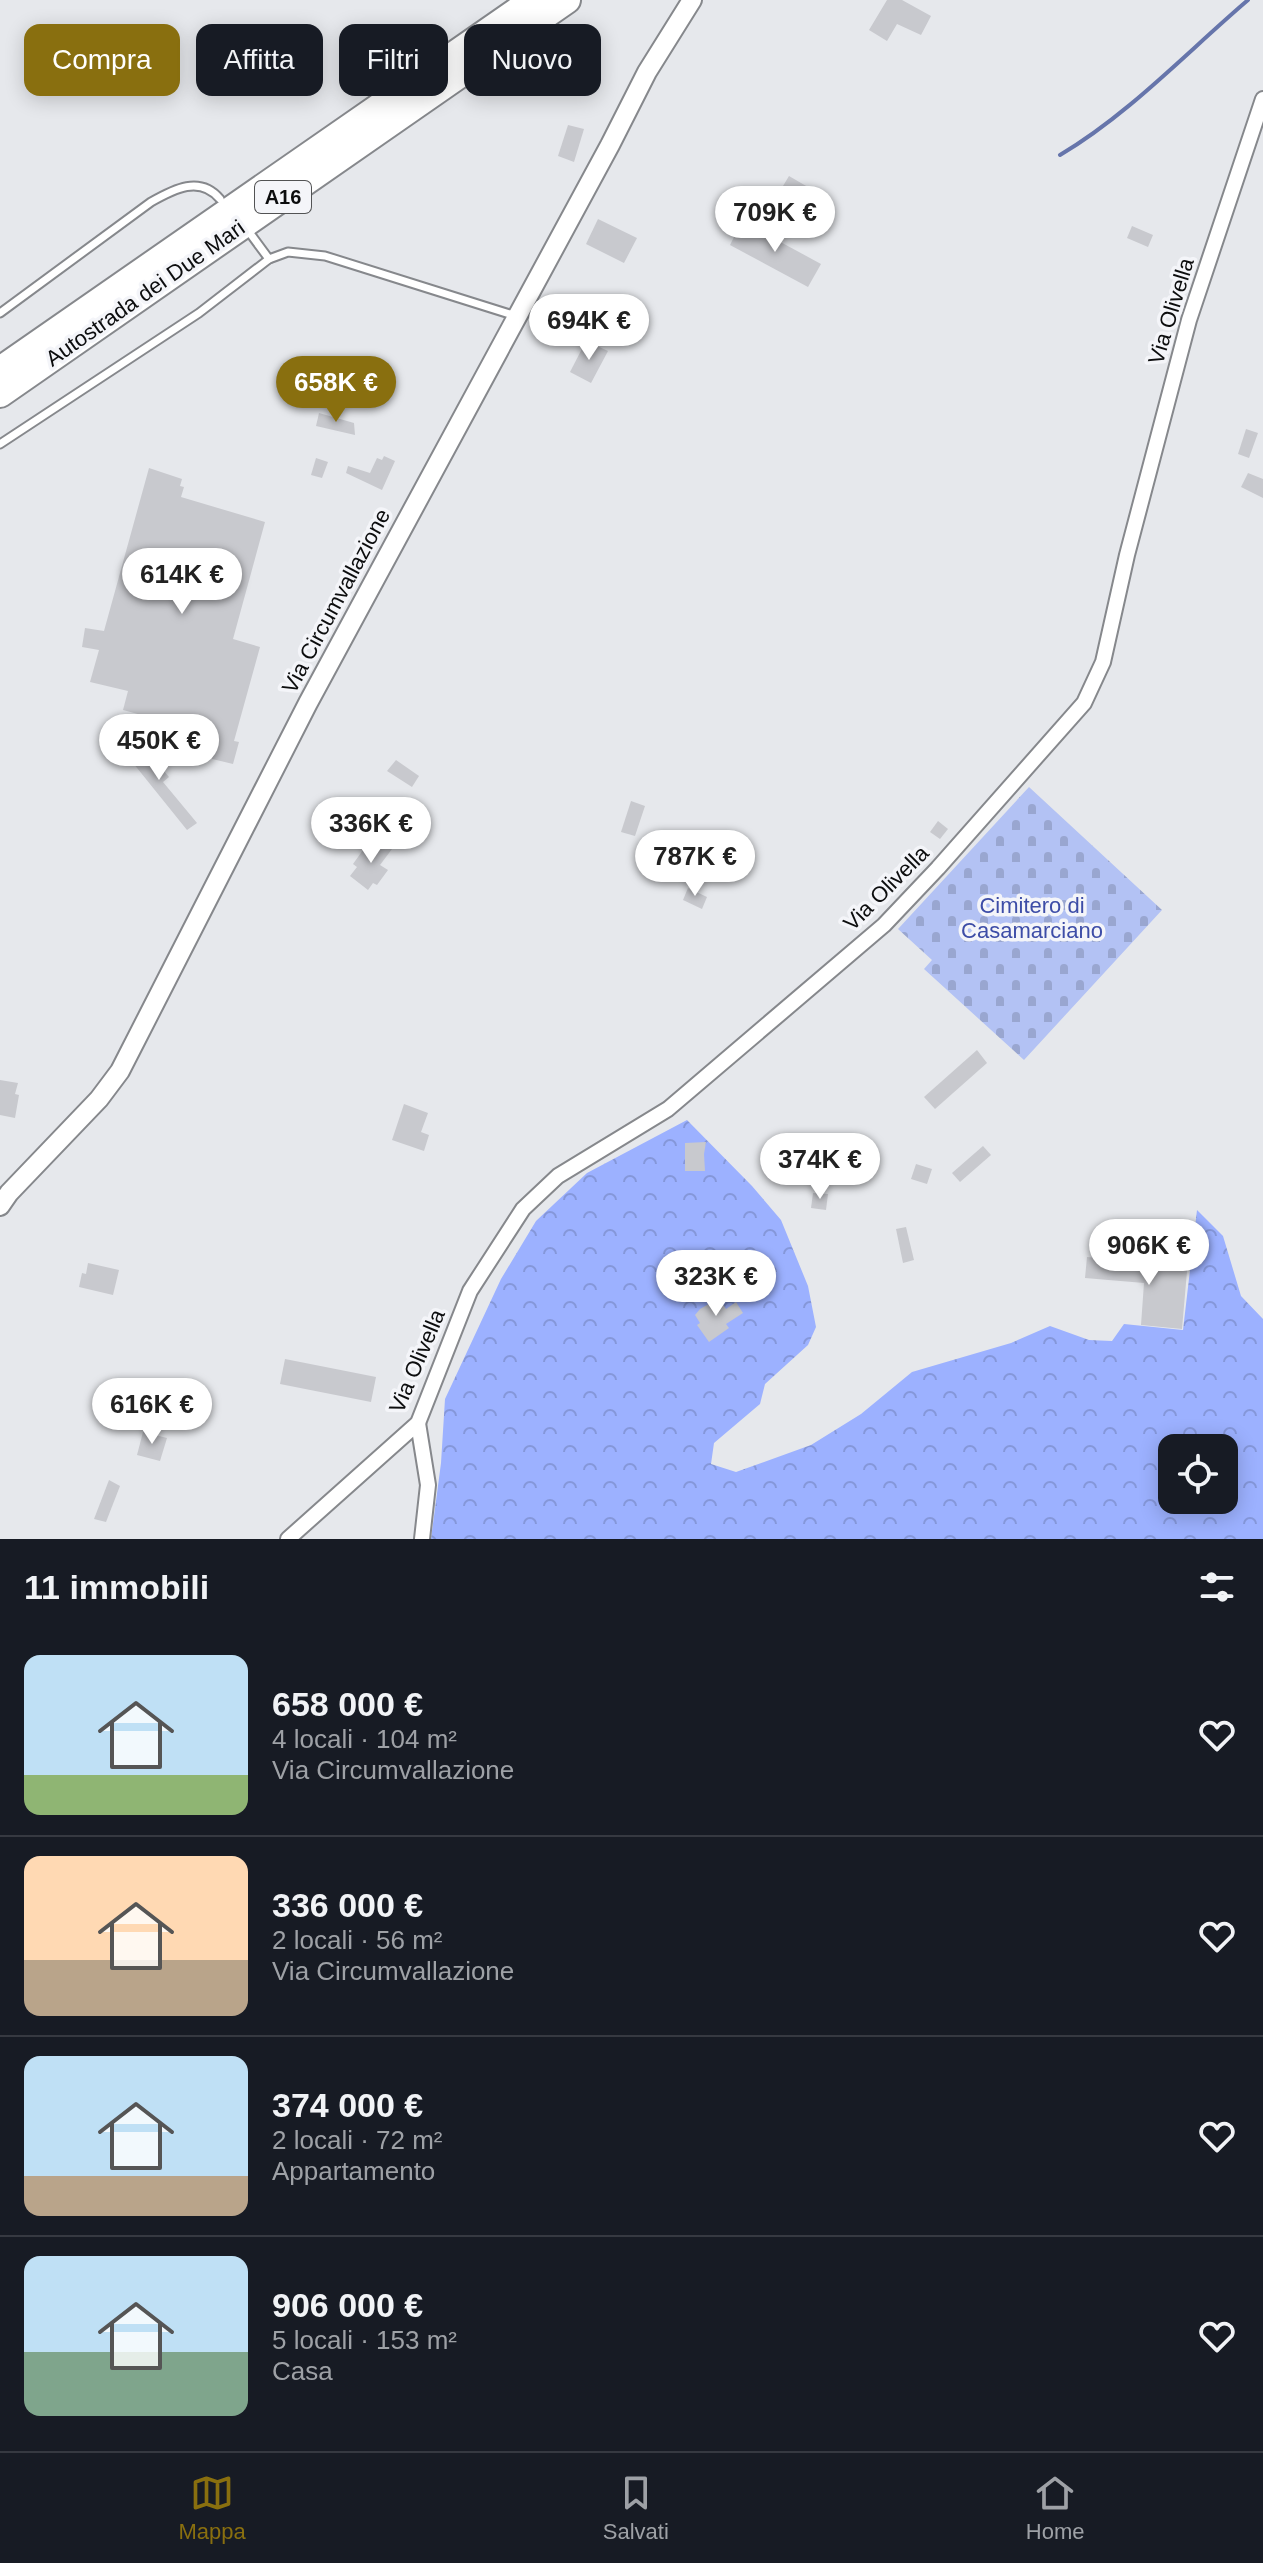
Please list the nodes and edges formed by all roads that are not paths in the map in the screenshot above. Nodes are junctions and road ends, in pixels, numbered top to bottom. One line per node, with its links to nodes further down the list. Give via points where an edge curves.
1 (533, 0): 10 (highway, Autostrada dei Due Mari / A16)
2 (567, 0): 11 (highway, Autostrada dei Due Mari / A16)
3 (692, 0): 9 (street, Via Circumvallazione, via 647,72)
4 (1263, 99): 14 (street, Via Olivella, via 1189,320 1103,662 1084,703 884,925 668,1109 558,1176 523,1209 470,1291)
5 (220, 199): 8 (lane, via 213,190 197,185 175,189)
6 (249, 232): 7 (lane)
7 (269, 259): 9 (lane, via 288,252 325,256); 12 (lane, via 199,313)
8 (0, 313)
9 (516, 316): 13 (street, Via Circumvallazione, via 308,703 120,1071)
10 (0, 370)
11 (0, 394)
12 (0, 444)
13 (0, 1206)
14 (418, 1423): 15 (street, Via Olivella); 16 (street, via 428,1485)
15 (288, 1539)
16 (422, 1539)

